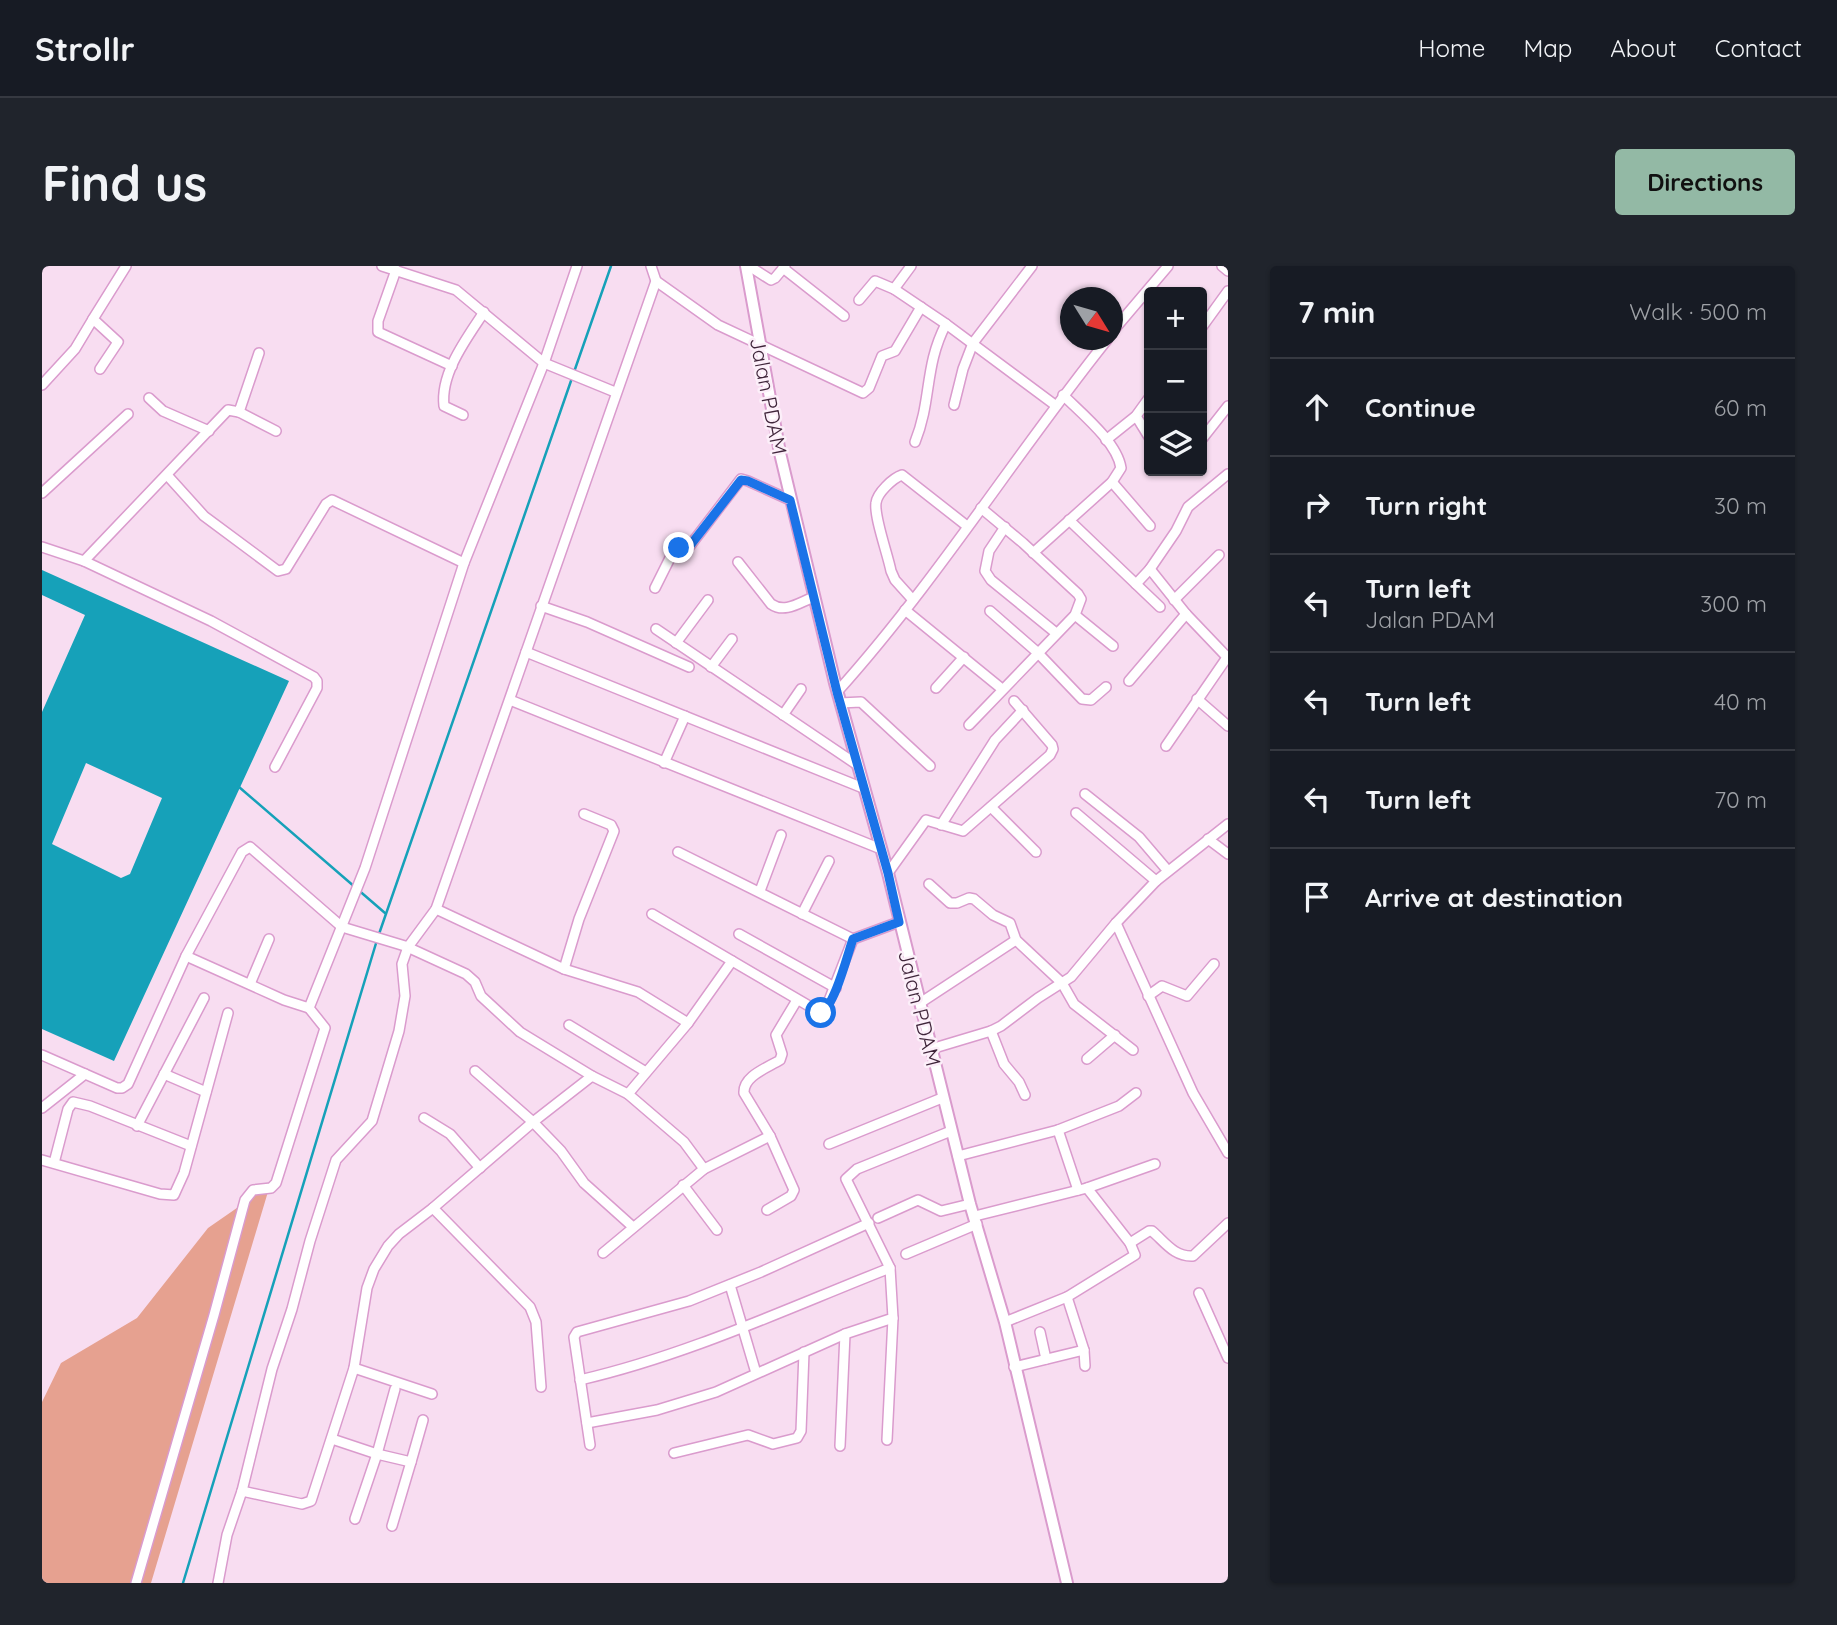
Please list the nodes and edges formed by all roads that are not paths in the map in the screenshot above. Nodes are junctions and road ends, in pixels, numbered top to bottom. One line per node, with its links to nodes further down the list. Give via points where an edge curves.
1 (126, 266): 20 (street)
2 (382, 266): 11 (street)
3 (577, 266): 28 (street)
4 (651, 266): 13 (street)
5 (747, 266): 10 (street, via 771,280); 24 (street, Jalan PDAM)
6 (911, 266): 14 (street)
7 (1032, 266): 25 (street)
8 (1168, 266): 21 (street)
9 (1222, 266): 12 (street)
10 (784, 267): 19 (street)
11 (396, 270): 18 (street, via 456,290); 29 (street, via 378,321 379,332)
12 (1228, 271)
13 (656, 281): 24 (street, via 718,325); 32 (street)
14 (894, 289): 16 (street, via 875,281); 17 (street)
15 (1228, 291): 22 (street)
16 (859, 300)
17 (921, 307): 23 (street); 24 (street, via 895,351 882,356 866,393)
18 (484, 312): 28 (street); 29 (street)
19 (844, 316)
20 (93, 319): 30 (street, via 118,342); 31 (street, via 75,349)
21 (1123, 319)
22 (1207, 320)
23 (946, 324): 25 (street); 48 (street, via 931,361 927,406)
24 (758, 342): 53 (street, Jalan PDAM)
25 (973, 343): 35 (street); 36 (street)
26 (1099, 350): 33 (street)
27 (259, 353): 39 (street)
28 (544, 363): 32 (street); 64 (street)
29 (452, 366): 41 (street, via 443,403)
30 (100, 369)
31 (42, 385)
32 (615, 392): 72 (street)
33 (1063, 395): 36 (street); 47 (street)
34 (149, 398): 44 (street, via 163,411)
35 (954, 405)
36 (1055, 405): 54 (street)
37 (1144, 405): 42 (street)
38 (1228, 406): 46 (street)
39 (239, 412): 44 (street, via 229,410); 45 (street)
40 (128, 414): 52 (street)
41 (463, 415)
42 (1136, 416): 43 (street); 47 (street)
43 (1144, 430)
44 (209, 431): 50 (street)
45 (276, 431)
46 (1207, 433)
47 (1106, 440): 51 (street, via 1121,468)
48 (915, 442)
49 (1228, 474): 65 (street, via 1188,507)
50 (167, 475): 62 (street); 64 (street, via 204,516 278,571 286,569 332,500)
51 (1112, 482): 55 (street); 57 (street)
52 (42, 493)
53 (790, 500): 67 (street, via 741,480 689,547 679,548 670,558); 68 (street, Jalan PDAM)
54 (981, 508): 56 (street); 58 (street)
55 (1069, 520): 60 (street); 66 (street)
56 (967, 526): 70 (street); 70 (street, via 902,474 878,496 876,508 891,571)
57 (1150, 526)
58 (1005, 527): 60 (street); 79 (street, via 989,551 985,571)
59 (42, 547): 62 (street)
60 (1033, 553): 77 (street, via 1078,594)
61 (1219, 555): 71 (street)
62 (83, 561): 107 (street, via 211,621 314,677 317,688)
63 (738, 562): 68 (street, via 778,609)
64 (464, 563): 132 (street)
65 (1150, 569): 66 (street); 71 (street)
66 (1136, 584): 73 (street)
67 (655, 589)
68 (814, 597): 94 (street, Jalan PDAM)
69 (708, 600): 81 (street)
70 (913, 600): 74 (street)
71 (1174, 600): 76 (street)
72 (541, 606): 83 (street); 87 (street)
73 (1160, 607)
74 (905, 610): 86 (street); 94 (street)
75 (990, 611): 84 (street)
76 (1186, 614): 85 (street); 89 (street)
77 (1075, 615): 79 (street); 82 (street)
78 (656, 629): 81 (street)
79 (1056, 633): 84 (street)
80 (732, 639): 88 (street)
81 (676, 643): 88 (street)
82 (1112, 646)
83 (526, 652): 96 (street); 100 (street)
84 (1037, 652): 90 (street, via 1085,701); 92 (street)
85 (1228, 656): 95 (street)
86 (964, 657): 91 (street); 92 (street)
87 (689, 667)
88 (711, 667): 99 (street)
89 (1129, 681)
90 (1106, 687)
91 (936, 688)
92 (1002, 689): 101 (street)
93 (801, 690): 99 (street)
94 (838, 698): 105 (street, Jalan PDAM); 106 (street, via 860,702)
95 (1197, 699): 102 (street); 103 (street)
96 (510, 700): 104 (street); 127 (street)
97 (1014, 701): 98 (street)
98 (1023, 710): 110 (street, via 1052,751); 114 (street, via 995,740)
99 (783, 715): 105 (street)
100 (685, 716): 104 (street); 108 (street)
101 (969, 725)
102 (1228, 726)
103 (1166, 746)
104 (664, 764): 117 (street)
105 (856, 764): 108 (street, Jalan PDAM)
106 (930, 766)
107 (275, 767)
108 (863, 789): 117 (street, Jalan PDAM)
109 (1086, 794): 122 (street, via 1139,837)
110 (991, 807): 114 (street, via 963,831); 119 (street)
111 (1076, 813): 124 (street)
112 (584, 814): 141 (street, via 611,825 614,831)
113 (1228, 824): 116 (street)
114 (941, 825): 123 (street, via 926,820)
115 (781, 835): 126 (street)
116 (1208, 839): 120 (street); 122 (street)
117 (881, 849): 123 (street, Jalan PDAM)
118 (678, 852): 126 (street)
119 (1036, 852)
120 (1228, 854)
121 (828, 861): 129 (street)
122 (1168, 871): 124 (street)
123 (888, 873): 130 (street, Jalan PDAM)
124 (1156, 881): 131 (street)
125 (929, 884): 136 (street, via 953,904 974,899 1010,923)
126 (760, 891): 129 (street)
127 (436, 909): 137 (street); 141 (street)
128 (652, 914): 139 (street)
129 (802, 914): 135 (street)
130 (899, 922): 135 (street); 148 (street, Jalan PDAM)
131 (1116, 923): 142 (street); 145 (street)
132 (347, 928): 137 (street); 138 (street, via 250,847 242,852); 149 (street)
133 (739, 934): 144 (street)
134 (269, 939): 143 (street)
135 (853, 939): 144 (street)
136 (1016, 940): 142 (street); 148 (street)
137 (406, 946): 163 (street, via 466,974 481,996 520,1032); 229 (street, via 401,970 405,996 392,1057 372,1121 336,1160 272,1369)
138 (187, 956): 143 (street); 161 (street, via 128,1084 117,1088)
139 (732, 961): 147 (street); 151 (street)
140 (1214, 964): 145 (street, via 1186,996 1162,986)
141 (564, 969): 151 (street, via 638,992)
142 (1062, 983): 153 (street); 154 (street, via 1074,1004)
143 (250, 984): 149 (street)
144 (836, 988): 147 (street, via 823,1013)
145 (1148, 996): 178 (street, via 1193,1093)
146 (204, 998): 162 (street)
147 (797, 1000): 175 (street, via 776,1035 780,1060 749,1079 743,1088)
148 (920, 1003): 155 (street, Jalan PDAM)
149 (309, 1008): 232 (street, via 326,1028 276,1183 253,1190 245,1200)
150 (228, 1013): 164 (street)
151 (688, 1023): 160 (street)
152 (569, 1025): 160 (street)
153 (991, 1031): 155 (street); 167 (street, via 1004,1065)
154 (1115, 1035): 156 (street); 158 (street)
155 (931, 1049): 168 (street, Jalan PDAM)
156 (1133, 1049)
157 (42, 1055): 161 (street)
158 (1087, 1059)
159 (475, 1072): 171 (street)
160 (646, 1072): 166 (street)
161 (85, 1074): 169 (street)
162 (164, 1074): 164 (street); 172 (street)
163 (592, 1076): 166 (street); 171 (street)
164 (206, 1092): 177 (street)
165 (1136, 1093): 173 (street, via 1119,1106)
166 (628, 1094): 184 (street, via 684,1142)
167 (1025, 1095)
168 (943, 1098): 174 (street, Jalan PDAM); 176 (street)
169 (42, 1108)
170 (424, 1118): 183 (street, via 450,1134)
171 (533, 1122): 183 (street); 194 (street, via 584,1183)
172 (137, 1126): 177 (street); 181 (street, via 73,1102)
173 (1058, 1130): 179 (street); 186 (street)
174 (951, 1131): 179 (street, Jalan PDAM); 192 (street, via 848,1175)
175 (770, 1136): 184 (street); 189 (street, via 794,1190 792,1196)
176 (829, 1144)
177 (191, 1146): 181 (street, via 174,1195)
178 (1228, 1153)
179 (958, 1156): 187 (street, Jalan PDAM)
180 (42, 1160): 181 (street)
181 (54, 1163)
182 (1155, 1164): 186 (street)
183 (480, 1168): 188 (street)
184 (704, 1169): 185 (street)
185 (683, 1185): 194 (street); 195 (street)
186 (1082, 1189): 191 (street); 196 (street)
187 (970, 1204): 190 (street, via 941,1211 918,1200); 191 (street, Jalan PDAM)
188 (433, 1208): 214 (street, via 398,1234 374,1269); 217 (street, via 530,1307 536,1322)
189 (767, 1210)
190 (878, 1218)
191 (976, 1220): 198 (street); 204 (street, Jalan PDAM)
192 (869, 1223): 199 (street); 200 (street)
193 (1228, 1223): 196 (street, via 1193,1256 1174,1252 1152,1231)
194 (633, 1227): 197 (street)
195 (717, 1230)
196 (1130, 1243): 202 (street, via 1135,1255)
197 (603, 1253)
198 (906, 1254)
199 (890, 1268): 203 (street); 205 (street)
200 (730, 1284): 205 (street); 216 (street, via 577,1332)
201 (1199, 1293): 210 (street)
202 (1067, 1297): 204 (street); 208 (street)
203 (894, 1318): 207 (street); 223 (street)
204 (1005, 1322): 213 (street, Jalan PDAM)
205 (743, 1326): 215 (street); 216 (street, via 633,1368)
206 (1040, 1332): 211 (street)
207 (845, 1334): 209 (street); 225 (street)
208 (1083, 1350): 211 (street); 212 (street)
209 (804, 1352): 215 (street); 226 (street, via 802,1430 797,1438 773,1444 748,1434)
210 (1228, 1358)
211 (1046, 1359): 213 (street)
212 (1085, 1366)
213 (1014, 1367): 234 (street, Jalan PDAM)
214 (354, 1368): 219 (street); 222 (street)
215 (756, 1373): 221 (street, via 716,1392 657,1410)
216 (580, 1380): 221 (street)
217 (541, 1387)
218 (395, 1389): 227 (street)
219 (432, 1394)
220 (422, 1420): 228 (street)
221 (587, 1423): 224 (street)
222 (332, 1439): 227 (street); 229 (street, via 309,1504)
223 (887, 1440)
224 (590, 1445)
225 (840, 1446)
226 (674, 1453)
227 (376, 1454): 228 (street); 230 (street)
228 (411, 1462): 231 (street)
229 (241, 1495): 233 (street)
230 (355, 1518)
231 (392, 1525)
232 (136, 1583)
233 (218, 1583)
234 (1067, 1583)

